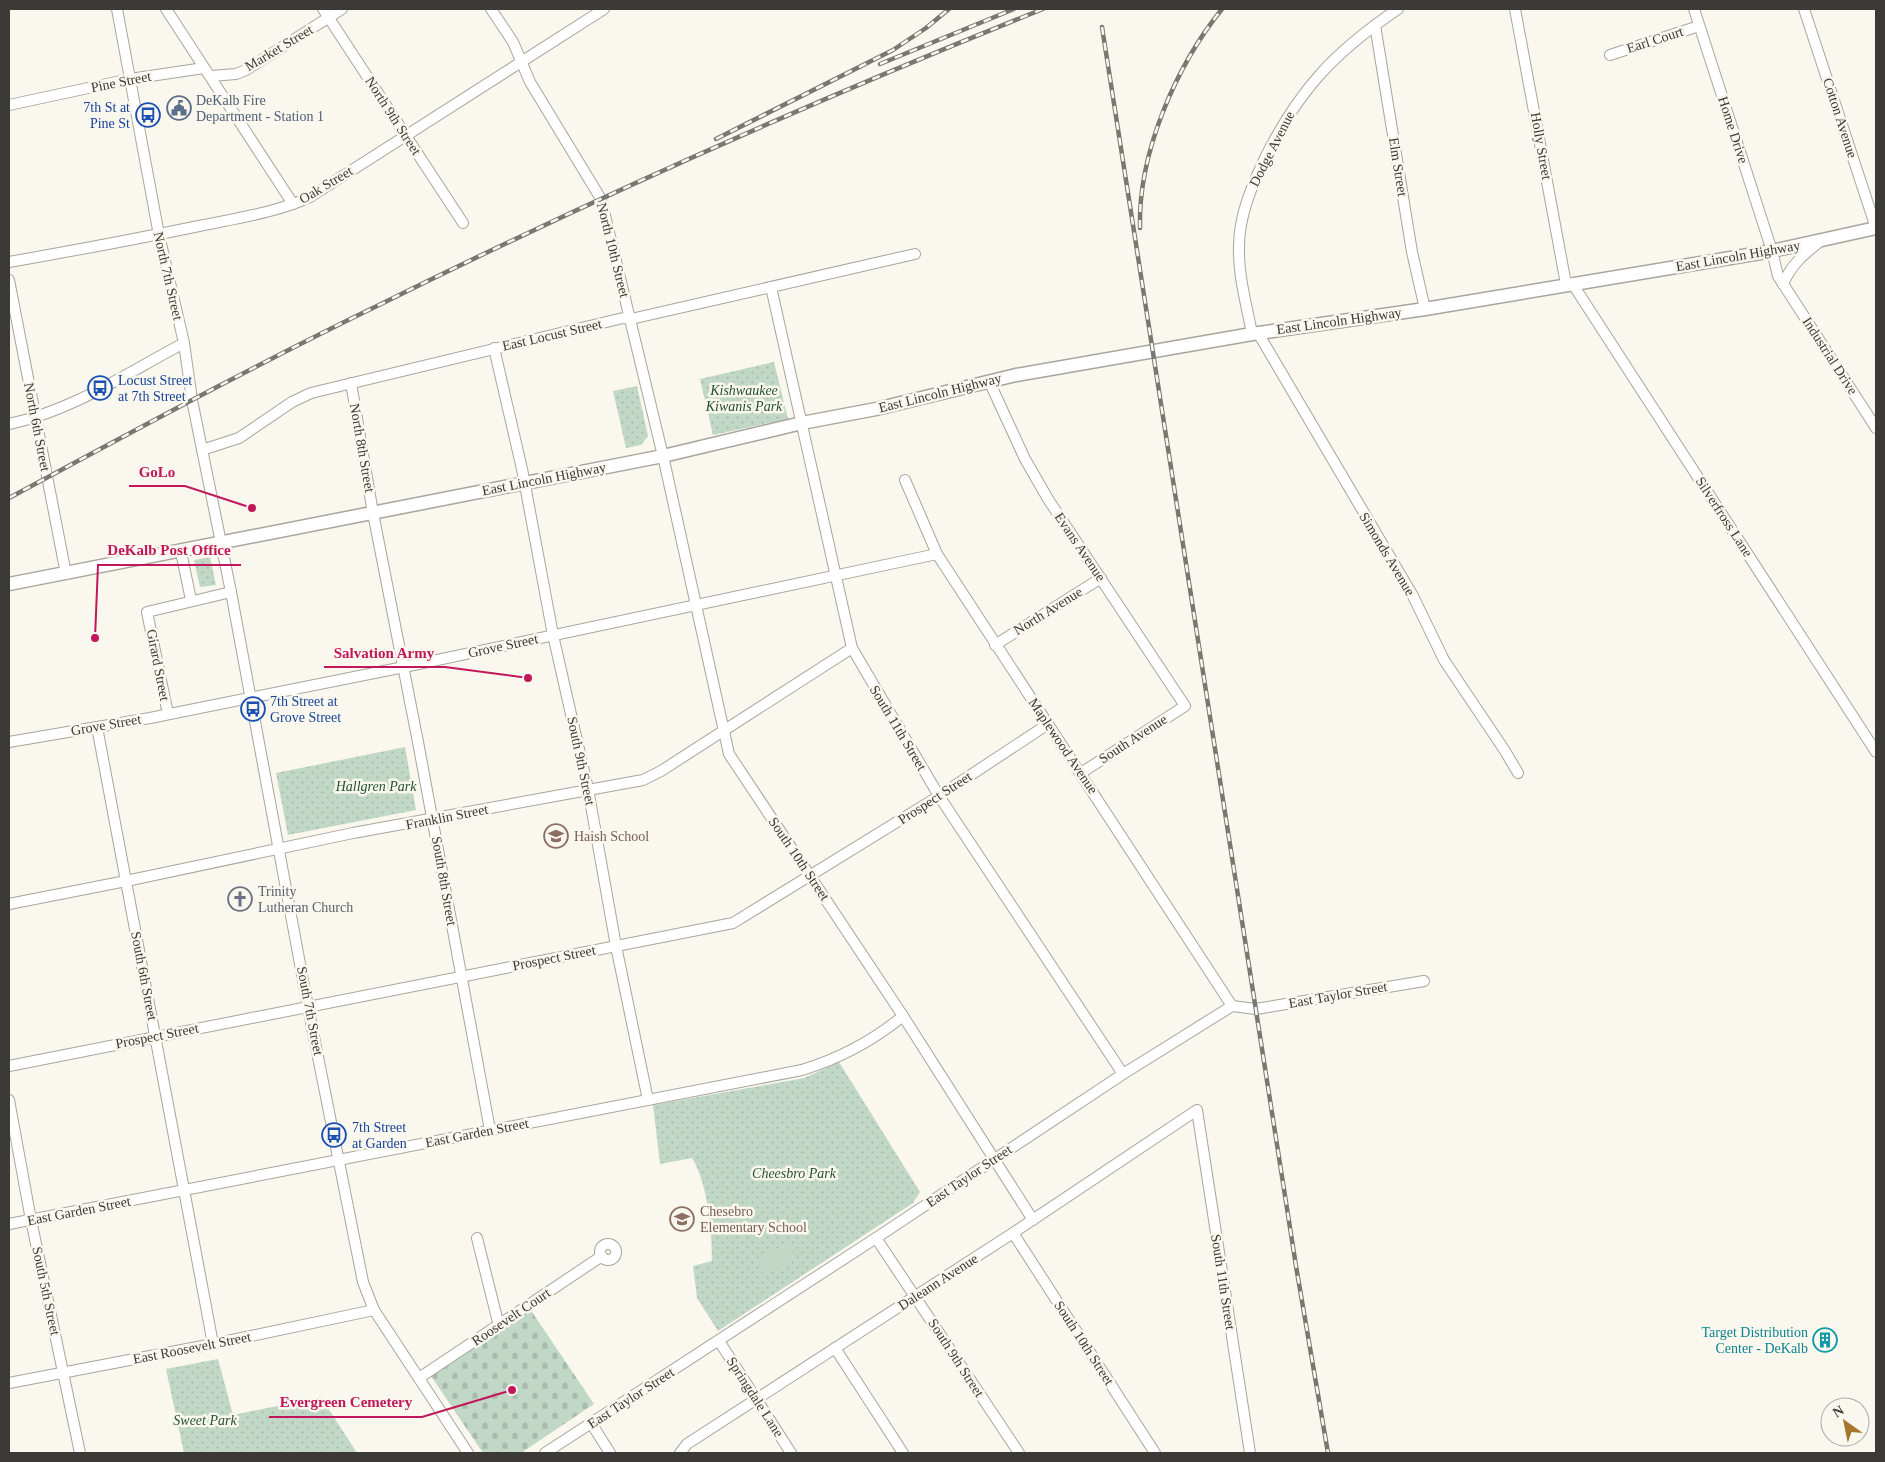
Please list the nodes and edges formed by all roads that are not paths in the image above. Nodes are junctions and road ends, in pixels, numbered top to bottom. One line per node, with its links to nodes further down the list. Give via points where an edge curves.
1 (117, 9): 16 (street, North 7th Street)
2 (166, 9): 15 (street)
3 (342, 9): 10 (street, Market Street)
4 (491, 9): 14 (street, North 10th Street, via 513,42)
5 (604, 9): 14 (street, Oak Street)
6 (1398, 9): 11 (street, Dodge Avenue)
7 (1515, 9): 28 (street, Holly Street)
8 (1694, 9): 12 (street, Home Drive)
9 (1804, 9): 21 (street, Cotton Avenue)
10 (326, 13): 15 (street, Market Street, via 246,70 228,75); 18 (street, North 9th Street)
11 (1375, 25): 31 (street, Elm Street, via 1412,252); 33 (street, Dodge Avenue, via 1349,44 1304,91 1278,133 1249,195 1241,220 1238,248)
12 (1699, 26): 13 (street, Earl Court); 24 (street, Home Drive)
13 (1610, 55)
14 (521, 61): 18 (street, Oak Street); 32 (street, North 10th Street, via 530,82 601,199)
15 (208, 72): 16 (street, Pine Street); 19 (street)
16 (130, 79): 17 (street, Pine Street); 22 (street, North 7th Street)
17 (9, 106)
18 (404, 135): 19 (street, Oak Street, via 310,197); 20 (street, North 9th Street)
19 (293, 204): 22 (street, Oak Street)
20 (463, 223)
21 (1876, 228): 23 (main road, East Lincoln Highway)
22 (159, 234): 26 (street, Oak Street); 34 (street, North 7th Street)
23 (1822, 240): 24 (main road, East Lincoln Highway); 29 (street, via 1801,255 1789,269)
24 (1772, 251): 28 (main road, East Lincoln Highway); 29 (street, Industrial Drive)
25 (915, 254): 30 (street, East Locust Street)
26 (9, 262)
27 (9, 280): 38 (street, North 6th Street)
28 (1569, 284): 31 (main road, East Lincoln Highway); 68 (street, Silverfross Lane)
29 (1783, 284): 41 (street, Industrial Drive)
30 (771, 287): 32 (street, East Locust Street); 39 (street, South 11th Street)
31 (1425, 309): 33 (main road, East Lincoln Highway)
32 (631, 319): 35 (street, East Locust Street, via 622,318); 43 (street, North 10th Street)
33 (1255, 333): 36 (main road, East Lincoln Highway); 70 (street, Simonds Avenue, via 1413,596 1444,660)
34 (184, 343): 38 (street, via 65,407); 42 (street, North 7th Street)
35 (494, 348): 37 (street, East Locust Street); 45 (street)
36 (989, 381): 39 (main road, East Lincoln Highway, via 876,409); 52 (street, Evans Avenue, via 1048,500)
37 (351, 384): 42 (street, East Locust Street, via 304,396 240,438); 46 (street, North 8th Street)
38 (34, 419): 40 (street); 50 (street, North 6th Street)
39 (802, 423): 43 (main road, East Lincoln Highway); 51 (street, South 11th Street)
40 (9, 424)
41 (1876, 428)
42 (202, 450): 47 (street, North 7th Street)
43 (664, 456): 45 (main road, East Lincoln Highway); 56 (street, South 10th Street)
44 (905, 480): 49 (street, Maplewood Avenue)
45 (525, 482): 46 (main road, East Lincoln Highway); 57 (street, South 9th Street)
46 (373, 514): 47 (main road, East Lincoln Highway); 60 (street, South 8th Street)
47 (220, 542): 48 (main road, East Lincoln Highway); 54 (street, South 7th Street)
48 (181, 552): 50 (main road, East Lincoln Highway); 55 (street)
49 (937, 554): 51 (street, Grove Street); 58 (street, Maplewood Avenue)
50 (66, 574): 53 (main road, East Lincoln Highway)
51 (837, 577): 56 (street, Grove Street); 59 (street, South 11th Street)
52 (1101, 578): 58 (street, North Avenue); 62 (street, Evans Avenue)
53 (9, 584)
54 (231, 592): 55 (street, Girard Street); 61 (street, South 7th Street)
55 (191, 600): 63 (street, Girard Street, via 148,612)
56 (697, 607): 57 (street, Grove Street); 66 (street, South 10th Street)
57 (553, 635): 60 (street, Grove Street); 71 (street, South 9th Street)
58 (995, 645): 64 (street, Maplewood Avenue)
59 (852, 648): 66 (street, Franklin Street); 72 (street, South 11th Street)
60 (404, 667): 61 (street, Grove Street); 73 (street, South 8th Street)
61 (250, 698): 63 (street, Grove Street); 74 (street, South 7th Street)
62 (1185, 706): 69 (street, South Avenue)
63 (168, 714): 65 (street, Grove Street)
64 (1048, 724): 69 (street, Maplewood Avenue); 72 (street, Prospect Street)
65 (97, 726): 67 (street, Grove Street); 76 (street, South 6th Street)
66 (723, 731): 71 (street, Franklin Street, via 652,776); 75 (street, South 10th Street, via 729,754)
67 (9, 742)
68 (1876, 752)
69 (1081, 773): 81 (street, Maplewood Avenue)
70 (1518, 773)
71 (588, 789): 73 (street, Franklin Street); 78 (street, South 9th Street)
72 (939, 796): 75 (street, Prospect Street); 86 (street, South 11th Street)
73 (433, 819): 74 (street, Franklin Street); 79 (street, South 8th Street)
74 (279, 848): 76 (street, Franklin Street); 82 (street, South 7th Street)
75 (810, 876): 78 (street, Prospect Street, via 733,923); 83 (street, South 10th Street)
76 (126, 882): 77 (street, Franklin Street); 84 (street, South 6th Street)
77 (9, 904)
78 (616, 946): 79 (street, Prospect Street); 88 (street, South 9th Street)
79 (460, 976): 82 (street, Prospect Street); 90 (street, South 8th Street)
80 (1424, 981): 81 (street, East Taylor Street, via 1265,1008)
81 (1232, 1006): 86 (street, East Taylor Street)
82 (308, 1007): 84 (street, Prospect Street); 92 (street, South 7th Street)
83 (903, 1016): 88 (street, East Garden Street, via 828,1062 784,1074); 91 (street, South 10th Street)
84 (155, 1036): 85 (street, Prospect Street); 93 (street, South 6th Street)
85 (9, 1066)
86 (1123, 1074): 91 (street, East Taylor Street)
87 (9, 1100): 94 (street, South 5th Street)
88 (648, 1100): 90 (street, East Garden Street)
89 (1197, 1110): 95 (street, Daleann Avenue); 121 (street, South 11th Street)
90 (490, 1130): 92 (street, East Garden Street)
91 (993, 1159): 95 (street, South 10th Street); 99 (street, East Taylor Street)
92 (339, 1161): 93 (street, East Garden Street); 102 (street, South 7th Street, via 363,1282)
93 (184, 1190): 94 (street, East Garden Street); 105 (street, South 6th Street)
94 (31, 1220): 96 (street, East Garden Street); 107 (street, South 5th Street)
95 (1033, 1220): 97 (street, Daleann Avenue)
96 (9, 1224)
97 (1013, 1233): 101 (street, Daleann Avenue); 120 (street, South 10th Street)
98 (477, 1238): 103 (street)
99 (876, 1238): 101 (street, South 9th Street); 104 (street, East Taylor Street)
100 (602, 1256): 103 (street, Roosevelt Court)
101 (916, 1296): 106 (street, Daleann Avenue); 119 (street, South 9th Street)
102 (374, 1310): 105 (street, East Roosevelt Street); 108 (street, South 7th Street)
103 (499, 1326): 108 (street, Roosevelt Court)
104 (719, 1340): 110 (street, Springdale Lane); 111 (street, East Taylor Street)
105 (213, 1344): 107 (street, East Roosevelt Street)
106 (834, 1348): 110 (street, Daleann Avenue); 118 (street)
107 (64, 1374): 109 (street, East Roosevelt Street); 112 (street, South 5th Street)
108 (420, 1378): 113 (street, South 7th Street)
109 (9, 1383)
110 (755, 1400): 116 (street, Daleann Avenue, via 687,1444); 117 (street, Springdale Lane)
111 (591, 1423): 114 (street, East Taylor Street); 115 (street)
112 (80, 1453)
113 (468, 1453)
114 (545, 1453)
115 (610, 1453)
116 (680, 1453)
117 (791, 1453)
118 (903, 1453)
119 (1019, 1453)
120 (1155, 1453)
121 (1250, 1453)

